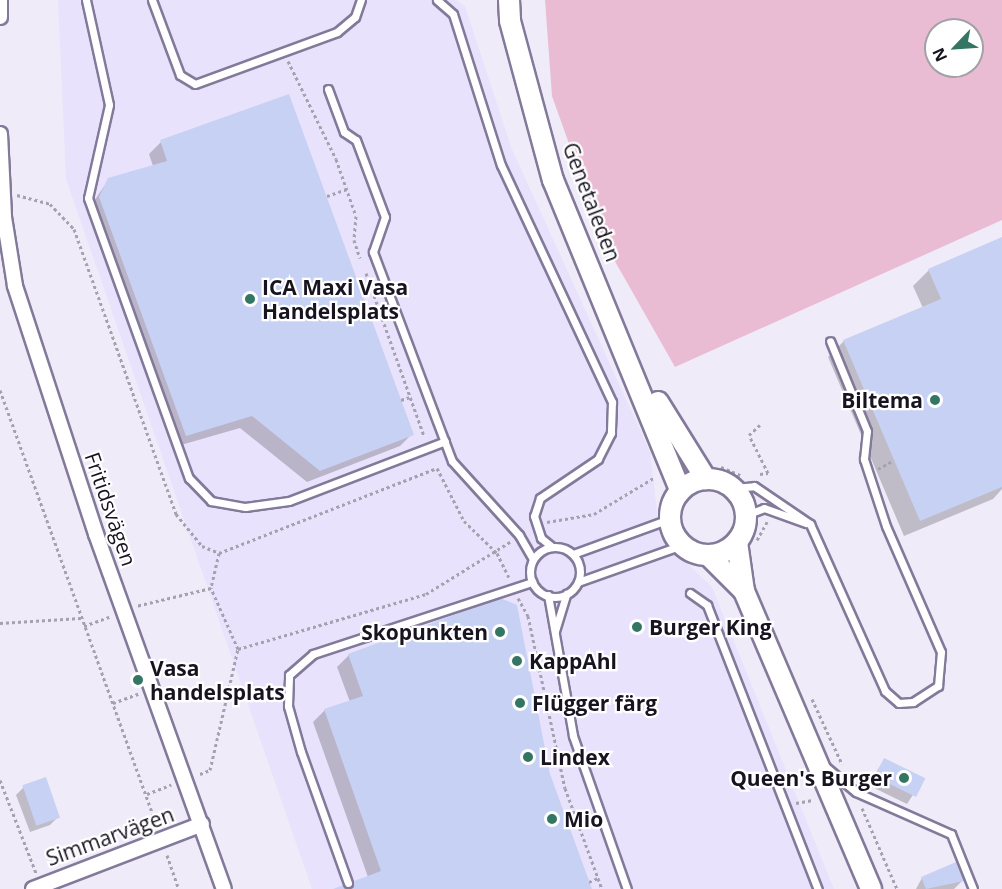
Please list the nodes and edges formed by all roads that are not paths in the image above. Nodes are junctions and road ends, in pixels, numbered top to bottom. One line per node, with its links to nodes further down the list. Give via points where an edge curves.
1 (0, 0): 7 (street)
2 (86, 0): 13 (lane, via 109,105 88,198 189,478 211,501 245,507 289,501)
3 (152, 0): 4 (lane, via 180,75 195,84 337,32 355,17)
4 (361, 0)
5 (437, 0): 22 (lane, via 453,14 501,165 612,402 611,433 598,459 540,498 534,516 541,538)
6 (509, 0): 12 (main road, Genetaleden, via 510,21 553,180)
7 (0, 17)
8 (328, 89): 13 (lane, via 344,132 356,140 385,217 374,252)
9 (0, 134): 10 (street, Fritidsvägen)
10 (3, 233): 34 (street, Fritidsvägen, via 15,286 124,610)
11 (830, 341): 19 (lane, via 867,431 864,459 886,526 942,652 938,686 906,703 885,691)
12 (625, 348): 14 (main road, Genetaleden); 16 (main road, Genetaleden)
13 (444, 441): 25 (lane, via 452,461 519,535)
14 (706, 478): 15 (main road); 16 (main road)
15 (733, 488): 17 (main road); 19 (lane, via 754,486)
16 (680, 490): 18 (main road)
17 (746, 515): 19 (lane, via 764,508); 20 (main road)
18 (669, 519): 21 (main road); 23 (lane)
19 (810, 524)
20 (737, 542): 24 (main road); 28 (main road)
21 (682, 546): 24 (main road); 27 (lane)
22 (552, 547): 23 (lane); 25 (lane)
23 (573, 554): 27 (lane, via 580,567)
24 (709, 556): 28 (main road)
25 (533, 559): 26 (lane)
26 (532, 582): 31 (lane); 35 (lane, via 313,654 289,675 288,706 301,752)
27 (578, 582): 30 (lane)
28 (744, 591): 33 (main road)
29 (690, 593): 39 (lane, via 706,605)
30 (566, 594): 31 (lane); 32 (lane)
31 (548, 596): 32 (lane)
32 (555, 633): 38 (lane, via 573,736)
33 (815, 758): 40 (main road); 41 (lane, via 856,792 951,834)
34 (202, 824): 36 (street, Simmarvägen); 37 (street, Fritidsvägen)
35 (348, 883)
36 (37, 887)
37 (224, 889)
38 (627, 889)
39 (818, 889)
40 (871, 889)
41 (973, 889)

